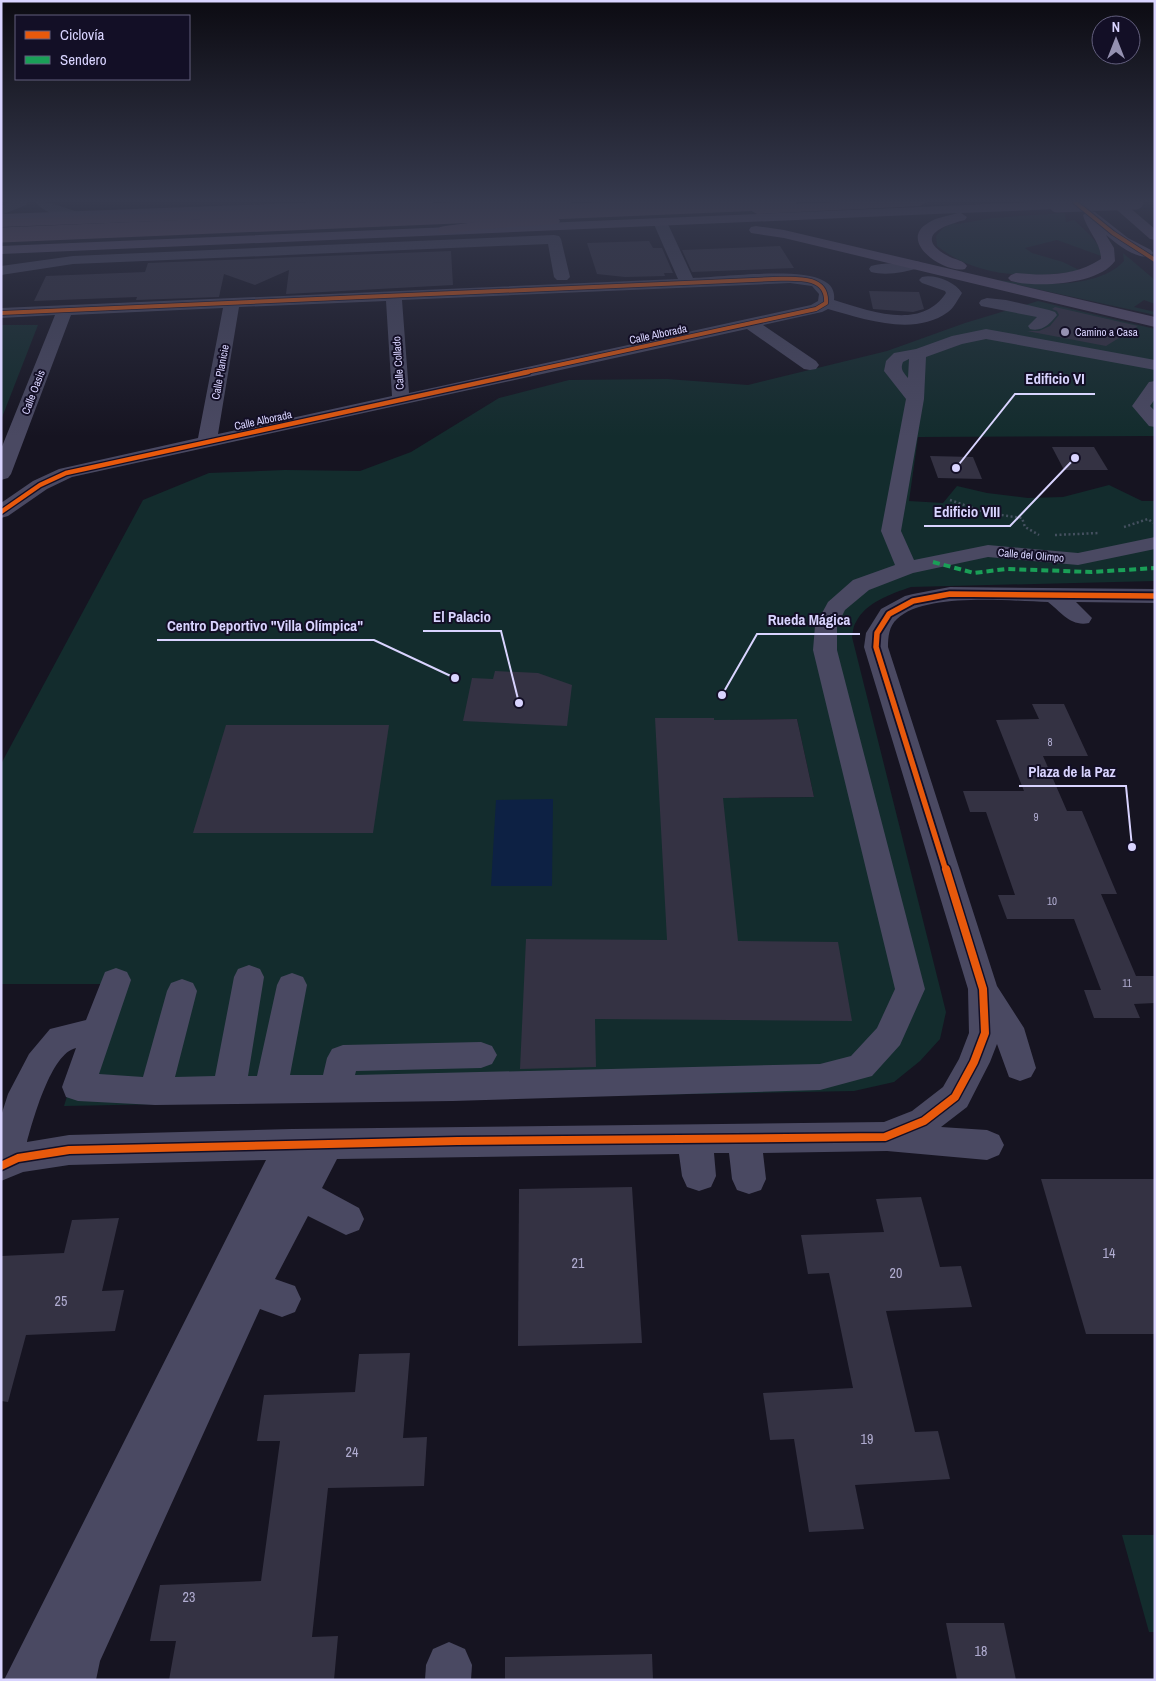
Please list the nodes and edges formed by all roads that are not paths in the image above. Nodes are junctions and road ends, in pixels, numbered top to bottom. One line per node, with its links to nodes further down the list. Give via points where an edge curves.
1 (732, 280): 5 (street)
2 (808, 280): 9 (street, via 826,288 829,295)
3 (928, 280): 9 (street, via 951,288 954,293 950,302 929,317 886,319)
4 (981, 280): 7 (main road)
5 (687, 282): 6 (street)
6 (394, 296): 8 (street); 20 (street, Calle Collado)
7 (1055, 298): 10 (street, via 1037,319 1006,305); 13 (main road)
8 (232, 303): 11 (street); 22 (street, Calle Planicie)
9 (826, 303): 14 (street, Calle Alborada, via 816,309)
10 (987, 304)
11 (64, 310): 12 (street); 23 (street, Calle Oasis)
12 (1, 313)
13 (1155, 322)
14 (750, 324): 17 (street); 20 (street, Calle Alborada)
15 (918, 354): 16 (street, via 986,334); 19 (street); 19 (street, via 902,354 892,365 893,371)
16 (1155, 365)
17 (810, 366)
18 (1155, 386): 21 (street, via 1141,406)
19 (915, 399): 26 (street, via 890,531)
20 (401, 401): 22 (street, Calle Alborada)
21 (1152, 416)
22 (208, 442): 24 (street, Calle Alborada, via 66,473 40,484)
23 (1, 474)
24 (1, 512)
25 (1155, 543): 26 (street, Calle del Olimpo, via 1078,558 988,551)
26 (907, 568): 38 (street, Calle del Olimpo, via 861,585 836,607 826,626 825,650 910,989 889,1036 861,1067 820,1077)
27 (1054, 595): 28 (street); 29 (street); 33 (street, via 950,594 913,601 890,614 877,633 876,647)
28 (1148, 603)
29 (1081, 618)
30 (249, 977): 40 (street)
31 (116, 980): 35 (street)
32 (292, 985): 39 (street)
33 (984, 989): 37 (street, via 1008,1028); 42 (street, via 985,1033 974,1062 955,1096 924,1121)
34 (182, 991): 41 (street)
35 (97, 1031): 41 (street, Calle del Olimpo, via 78,1087); 47 (street, via 61,1038 40,1062 25,1094)
36 (481, 1055): 38 (street, via 343,1058)
37 (1020, 1068)
38 (336, 1088): 39 (street, Calle del Olimpo)
39 (271, 1089): 40 (street, Calle del Olimpo)
40 (229, 1090): 41 (street, Calle del Olimpo)
41 (155, 1091)
42 (885, 1137): 44 (street); 46 (street)
43 (695, 1139): 44 (street); 45 (street); 48 (street)
44 (744, 1139): 49 (street)
45 (310, 1144): 47 (street, via 69,1150 18,1158); 50 (street); 52 (street)
46 (987, 1145)
47 (2, 1165)
48 (699, 1176)
49 (749, 1179)
50 (299, 1194): 51 (street); 53 (street, via 267,1294 78,1658)
51 (346, 1219)
52 (28, 1680)
53 (73, 1680)

